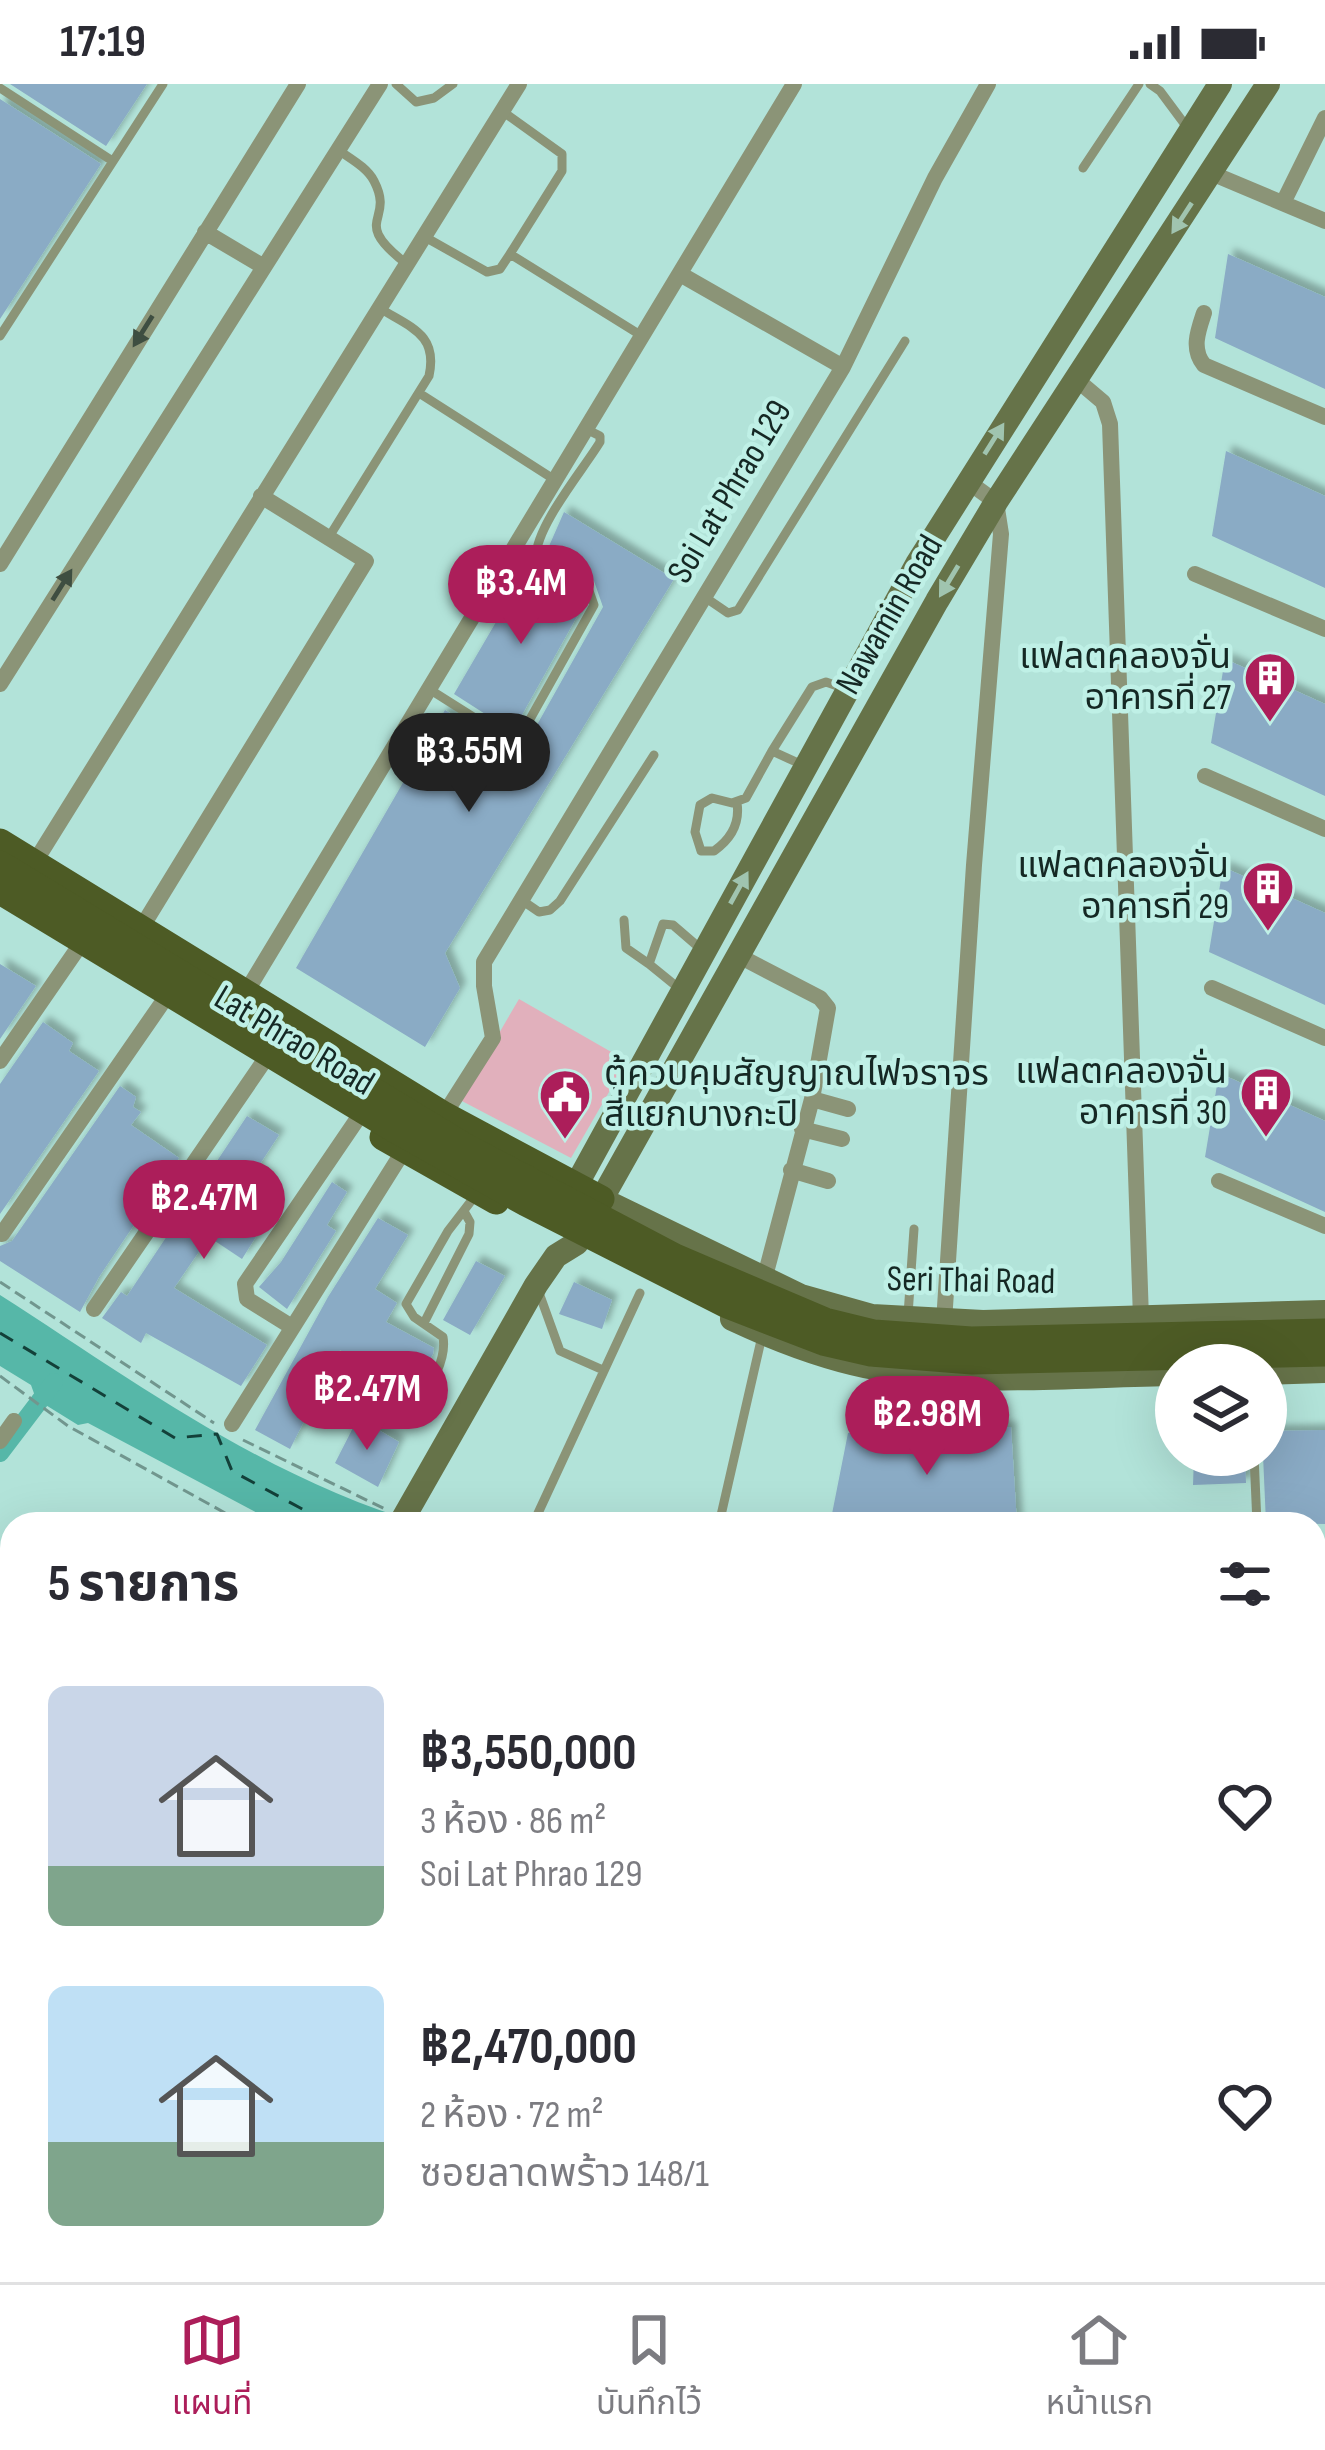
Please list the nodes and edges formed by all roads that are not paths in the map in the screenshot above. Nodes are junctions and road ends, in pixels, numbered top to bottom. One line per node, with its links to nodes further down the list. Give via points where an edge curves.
1 (163, 84): 19 (lane)
2 (298, 84): 24 (street)
3 (380, 84): 18 (street)
4 (396, 84): 5 (lane, via 416,102)
5 (452, 84)
6 (519, 84): 14 (street)
7 (794, 84): 29 (street)
8 (988, 84): 35 (street, Soi Lat Phrao 129)
9 (1139, 84): 20 (lane)
10 (1220, 84): 16 (main road, Nawamin Road)
11 (1268, 84): 21 (main road, Nawamin Road)
12 (1158, 86): 16 (lane)
13 (0, 88): 19 (lane)
14 (502, 111): 25 (street); 26 (lane, via 563,160)
15 (1325, 118): 17 (street)
16 (1189, 130): 41 (main road, Nawamin Road, one-way to 16)
17 (1318, 147): 22 (street)
18 (337, 149): 27 (lane, via 372,177 380,202 376,236); 28 (street)
19 (111, 160): 32 (lane)
20 (1083, 168)
21 (1211, 173): 22 (street); 36 (main road, Nawamin Road, one-way to 36)
22 (1283, 203): 23 (street)
23 (1325, 221)
24 (205, 232): 28 (street); 45 (street, one-way to 45)
25 (425, 237): 26 (lane, via 487,272); 27 (street)
26 (510, 254): 33 (lane)
27 (408, 265): 30 (street)
28 (264, 267): 49 (street, one-way to 28)
29 (680, 274): 33 (street); 35 (street)
30 (381, 309): 37 (lane, via 432,350); 42 (street)
31 (1204, 313): 38 (street, via 1197,354 1204,365)
32 (0, 336)
33 (642, 336): 39 (street)
34 (905, 340): 47 (lane, via 738,610 728,613)
35 (843, 367): 47 (street, Soi Lat Phrao 129)
36 (1077, 380): 43 (main road, Nawamin Road); 100 (street, via 1103,402 1110,424)
37 (419, 393): 40 (lane); 44 (lane)
38 (1325, 417)
39 (586, 429): 40 (street); 50 (lane, via 600,442 535,552 588,588 594,604 525,728 505,737)
40 (555, 480): 50 (street)
41 (967, 481): 43 (street); 51 (main road, Nawamin Road)
42 (261, 496): 44 (street); 60 (street)
43 (997, 502): 68 (main road, Nawamin Road, one-way to 68); 102 (street, via 1001,534)
44 (329, 538): 65 (street, via 366,561)
45 (0, 564)
46 (1195, 574): 48 (street)
47 (706, 598): 62 (street, Soi Lat Phrao 129)
48 (1325, 629)
49 (0, 684)
50 (429, 689): 72 (street)
51 (848, 689): 52 (lane, via 812,687); 54 (main road, Nawamin Road)
52 (772, 751): 54 (lane); 56 (lane)
53 (653, 755): 62 (lane, via 560,901 538,912)
54 (806, 766): 67 (main road, Nawamin Road, one-way to 54)
55 (1205, 776): 57 (street)
56 (737, 803): 56 (lane, via 712,798 700,805 701,851 730,836)
57 (1325, 829)
58 (0, 842): 60 (main road, Lat Phrao Road)
59 (0, 864): 105 (main road, bridge, via 466,1147 675,1257 825,1321 971,1340)
60 (33, 865): 65 (main road, Lat Phrao Road)
61 (0, 891): 107 (main road, bridge, via 491,1184 708,1295 823,1342 972,1361)
62 (520, 899): 80 (street, Soi Lat Phrao 129, via 484,962 493,1038)
63 (0, 905): 66 (main road, Lat Phrao Road)
64 (624, 920): 69 (lane, via 626,948)
65 (140, 930): 72 (main road, Lat Phrao Road)
66 (76, 951): 73 (main road, Lat Phrao Road); 76 (street)
67 (704, 951): 69 (lane, via 663,924); 71 (main road, Nawamin Road)
68 (741, 957): 74 (main road, Nawamin Road); 78 (street, via 827,1004)
69 (649, 964): 71 (lane)
70 (1212, 988): 75 (street)
71 (681, 989): 74 (main road); 88 (main road, Nawamin Road)
72 (245, 994): 80 (main road, Lat Phrao Road)
73 (162, 1003): 77 (main road, Lat Phrao Road); 93 (street)
74 (711, 1006): 89 (main road, Nawamin Road)
75 (1325, 1038)
76 (0, 1061)
77 (262, 1064): 81 (main road, Lat Phrao Road); 98 (street)
78 (812, 1099): 79 (street); 82 (street)
79 (848, 1109)
80 (444, 1115): 88 (main road, Lat Phrao Road)
81 (356, 1120): 84 (main road, Lat Phrao Road); 104 (street, via 245,1284 247,1298)
82 (802, 1129): 83 (street); 85 (street)
83 (842, 1139)
84 (404, 1150): 90 (main road, Lat Phrao Road); 104 (street)
85 (791, 1170): 86 (street); 95 (street)
86 (828, 1181)
87 (1220, 1181): 91 (street)
88 (572, 1185): 89 (main road, Seri Thai Road); 94 (main road, Nawamin Road)
89 (601, 1199): 94 (main road, Nawamin Road); 95 (main road, Seri Thai Road)
90 (472, 1202): 94 (main road, Lat Phrao Road); 103 (lane, via 470,1234); 103 (lane, via 409,1294 408,1310)
91 (1325, 1226)
92 (914, 1229): 101 (lane)
93 (2, 1234)
94 (563, 1244): 96 (main road); 106 (main road)
95 (764, 1280): 101 (main road, Seri Thai Road, via 839,1309)
96 (536, 1285): 108 (lane, via 560,1351); 117 (main road)
97 (640, 1293): 108 (lane)
98 (94, 1310)
99 (1325, 1312): 100 (main road, Seri Thai Road)
100 (1141, 1318): 102 (main road, Seri Thai Road)
101 (908, 1320): 102 (main road, Seri Thai Road)
102 (944, 1322)
103 (424, 1323): 113 (lane, via 443,1337 444,1357)
104 (292, 1327): 114 (street)
105 (1325, 1332)
106 (763, 1333): 111 (main road, via 849,1363 911,1373); 119 (lane)
107 (1325, 1354)
108 (603, 1370): 118 (lane)
109 (1325, 1371): 110 (main road)
110 (1287, 1372)
111 (1155, 1374)
112 (14, 1421): 115 (street)
113 (407, 1421)
114 (230, 1430)
115 (0, 1441)
116 (1256, 1476): 120 (lane)
117 (406, 1512)
118 (538, 1512)
119 (722, 1512)
120 (1257, 1512)

